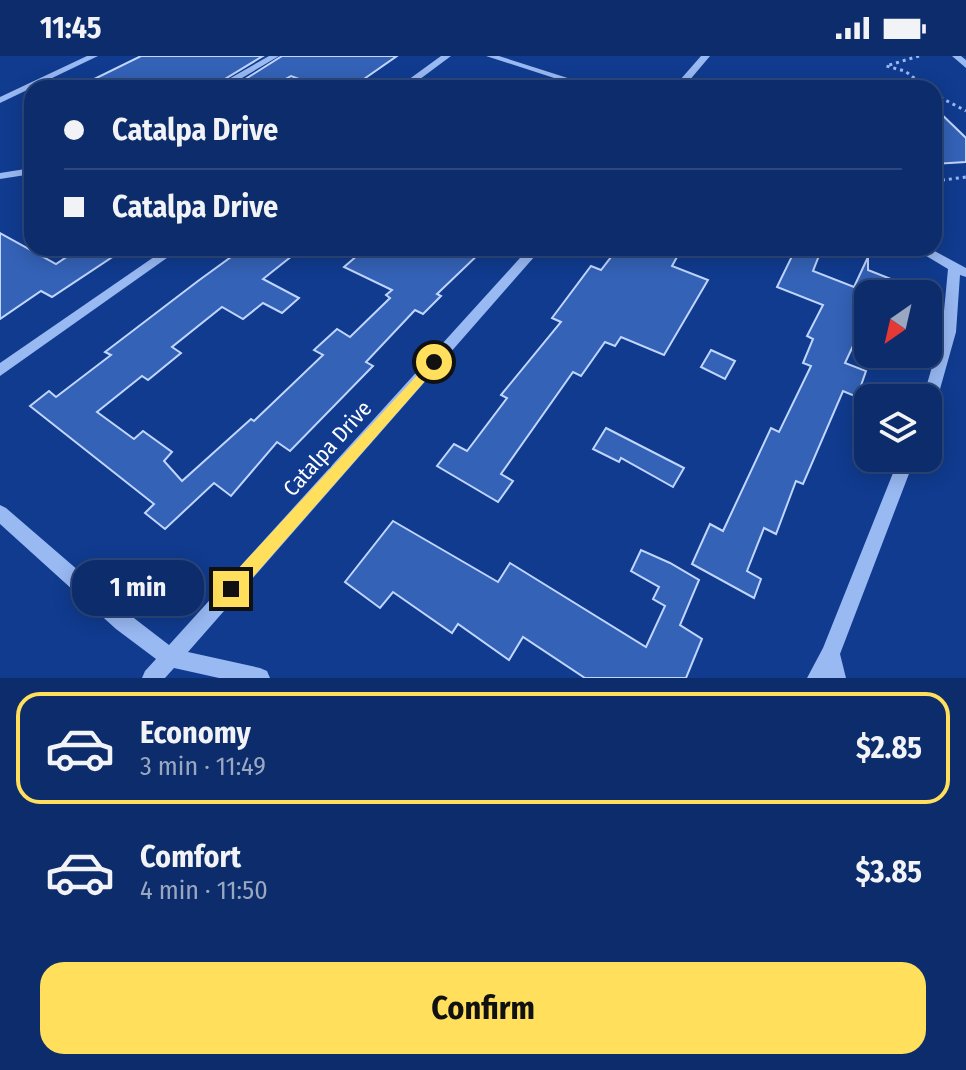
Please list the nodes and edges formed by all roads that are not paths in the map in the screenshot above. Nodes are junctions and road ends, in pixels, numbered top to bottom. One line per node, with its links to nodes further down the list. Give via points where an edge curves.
1 (94, 56): 8 (street)
2 (275, 56): 9 (street)
3 (447, 56): 10 (street)
4 (490, 56): 11 (street)
5 (706, 56): 12 (street)
6 (956, 56): 7 (street)
7 (966, 65)
8 (43, 80)
9 (232, 80)
10 (413, 80)
11 (568, 80)
12 (685, 80)
13 (24, 89): 14 (street)
14 (0, 100)
15 (24, 172): 16 (street)
16 (0, 176)
17 (164, 256): 21 (street)
18 (529, 256): 26 (street, Catalpa Drive)
19 (934, 256): 20 (street)
20 (960, 270): 22 (street)
21 (0, 370)
22 (934, 384)
23 (902, 472): 25 (street)
24 (0, 513): 26 (street)
25 (830, 654): 29 (street); 30 (street)
26 (170, 657): 27 (street, Catalpa Drive); 28 (street)
27 (152, 678)
28 (260, 678)
29 (817, 678)
30 (836, 678)

